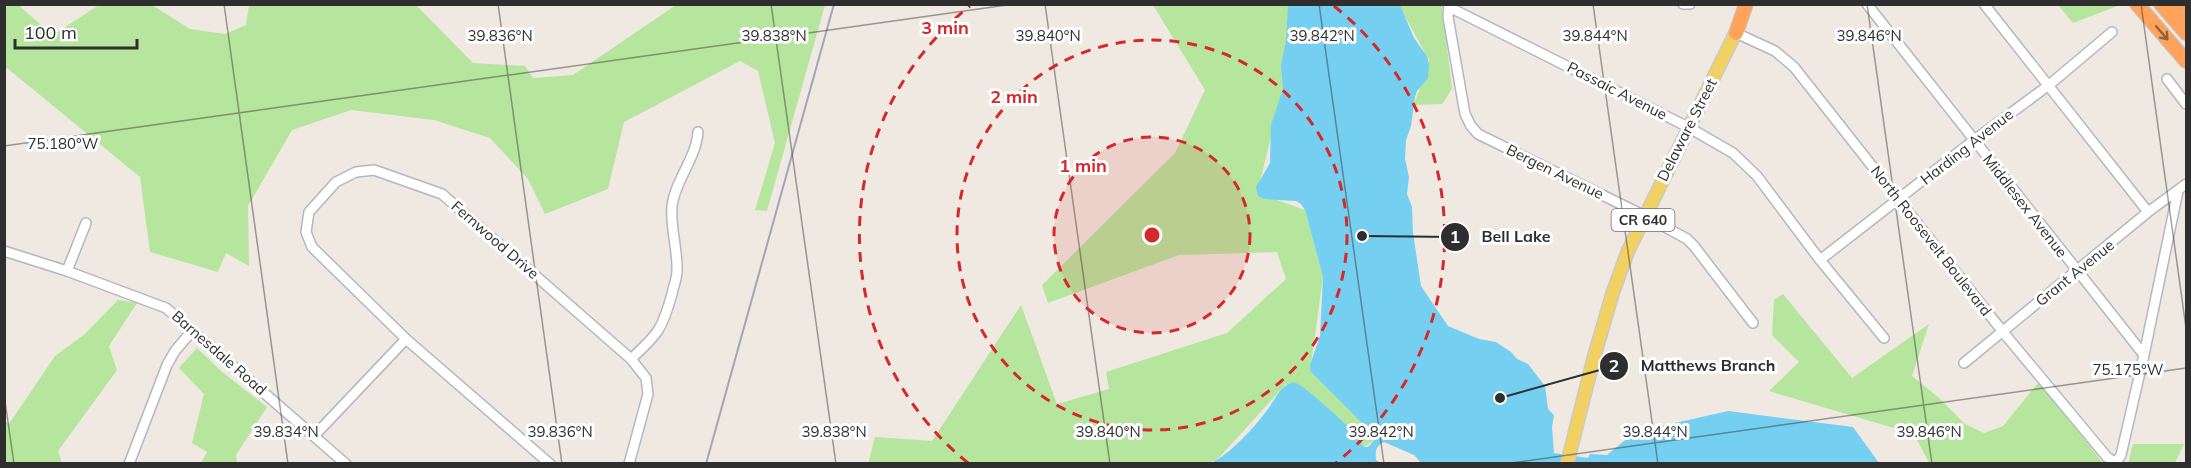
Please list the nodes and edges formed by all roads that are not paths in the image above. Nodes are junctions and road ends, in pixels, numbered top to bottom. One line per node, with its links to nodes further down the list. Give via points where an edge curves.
1 (1683, 4): 2 (street)
2 (1690, 4)
3 (1748, 4): 12 (highway)
4 (1867, 4): 20 (street, Middlesex Avenue)
5 (1984, 4): 16 (street)
6 (2137, 4): 14 (highway, one-way to 14)
7 (2161, 4): 13 (highway)
8 (2179, 4): 10 (highway)
9 (1449, 6): 18 (street, Passaic Avenue); 25 (street, Bergen Avenue, via 1465,114 1478,134)
10 (2187, 13)
11 (2112, 32): 16 (street, Harding Avenue)
12 (1736, 33): 18 (main road, Delaware Street / CR 640); 23 (street, North Roosevelt Boulevard, via 1775,51 1794,67)
13 (2187, 33)
14 (2187, 61)
15 (2167, 79): 17 (street)
16 (2049, 85): 20 (street, Harding Avenue); 24 (street)
17 (2187, 104)
18 (1688, 127): 25 (main road, Delaware Street / CR 640); 28 (street, Passaic Avenue, via 1742,160)
19 (698, 132): 37 (street, via 697,146 672,205 677,272 664,322)
20 (1973, 141): 23 (street, Harding Avenue); 30 (street, Middlesex Avenue)
21 (2187, 184): 22 (street, Grant Avenue)
22 (2178, 191): 24 (street, Grant Avenue); 36 (street)
23 (1899, 200): 28 (street, Harding Avenue); 33 (street, North Roosevelt Boulevard)
24 (2148, 212): 30 (street, Grant Avenue)
25 (1645, 216): 31 (street, Bergen Avenue, via 1687,239); 45 (main road, Delaware Street / CR 640, via 1613,292)
26 (86, 223): 29 (street)
27 (4, 251): 29 (street, Barnesdale Road)
28 (1820, 260): 34 (street, Passaic Avenue)
29 (67, 271): 32 (street, Barnesdale Road, via 157,303)
30 (2077, 272): 33 (street, Grant Avenue); 36 (street, Middlesex Avenue)
31 (1753, 323)
32 (192, 331): 39 (street, Barnesdale Road); 41 (street, via 167,366)
33 (2003, 332): 38 (street, Grant Avenue); 40 (street, North Roosevelt Boulevard)
34 (1884, 338)
35 (406, 339): 37 (street, Fernwood Drive, via 312,247 306,232 309,212 336,182 356,172 374,170 442,194); 39 (street); 43 (street, Fernwood Drive)
36 (2144, 355): 40 (street)
37 (631, 359): 44 (street, Fernwood Drive, via 646,378 648,394)
38 (1964, 363)
39 (315, 435): 42 (street, Barnesdale Road)
40 (2116, 463)
41 (129, 464)
42 (346, 464)
43 (550, 464)
44 (629, 464)
45 (1567, 464)

